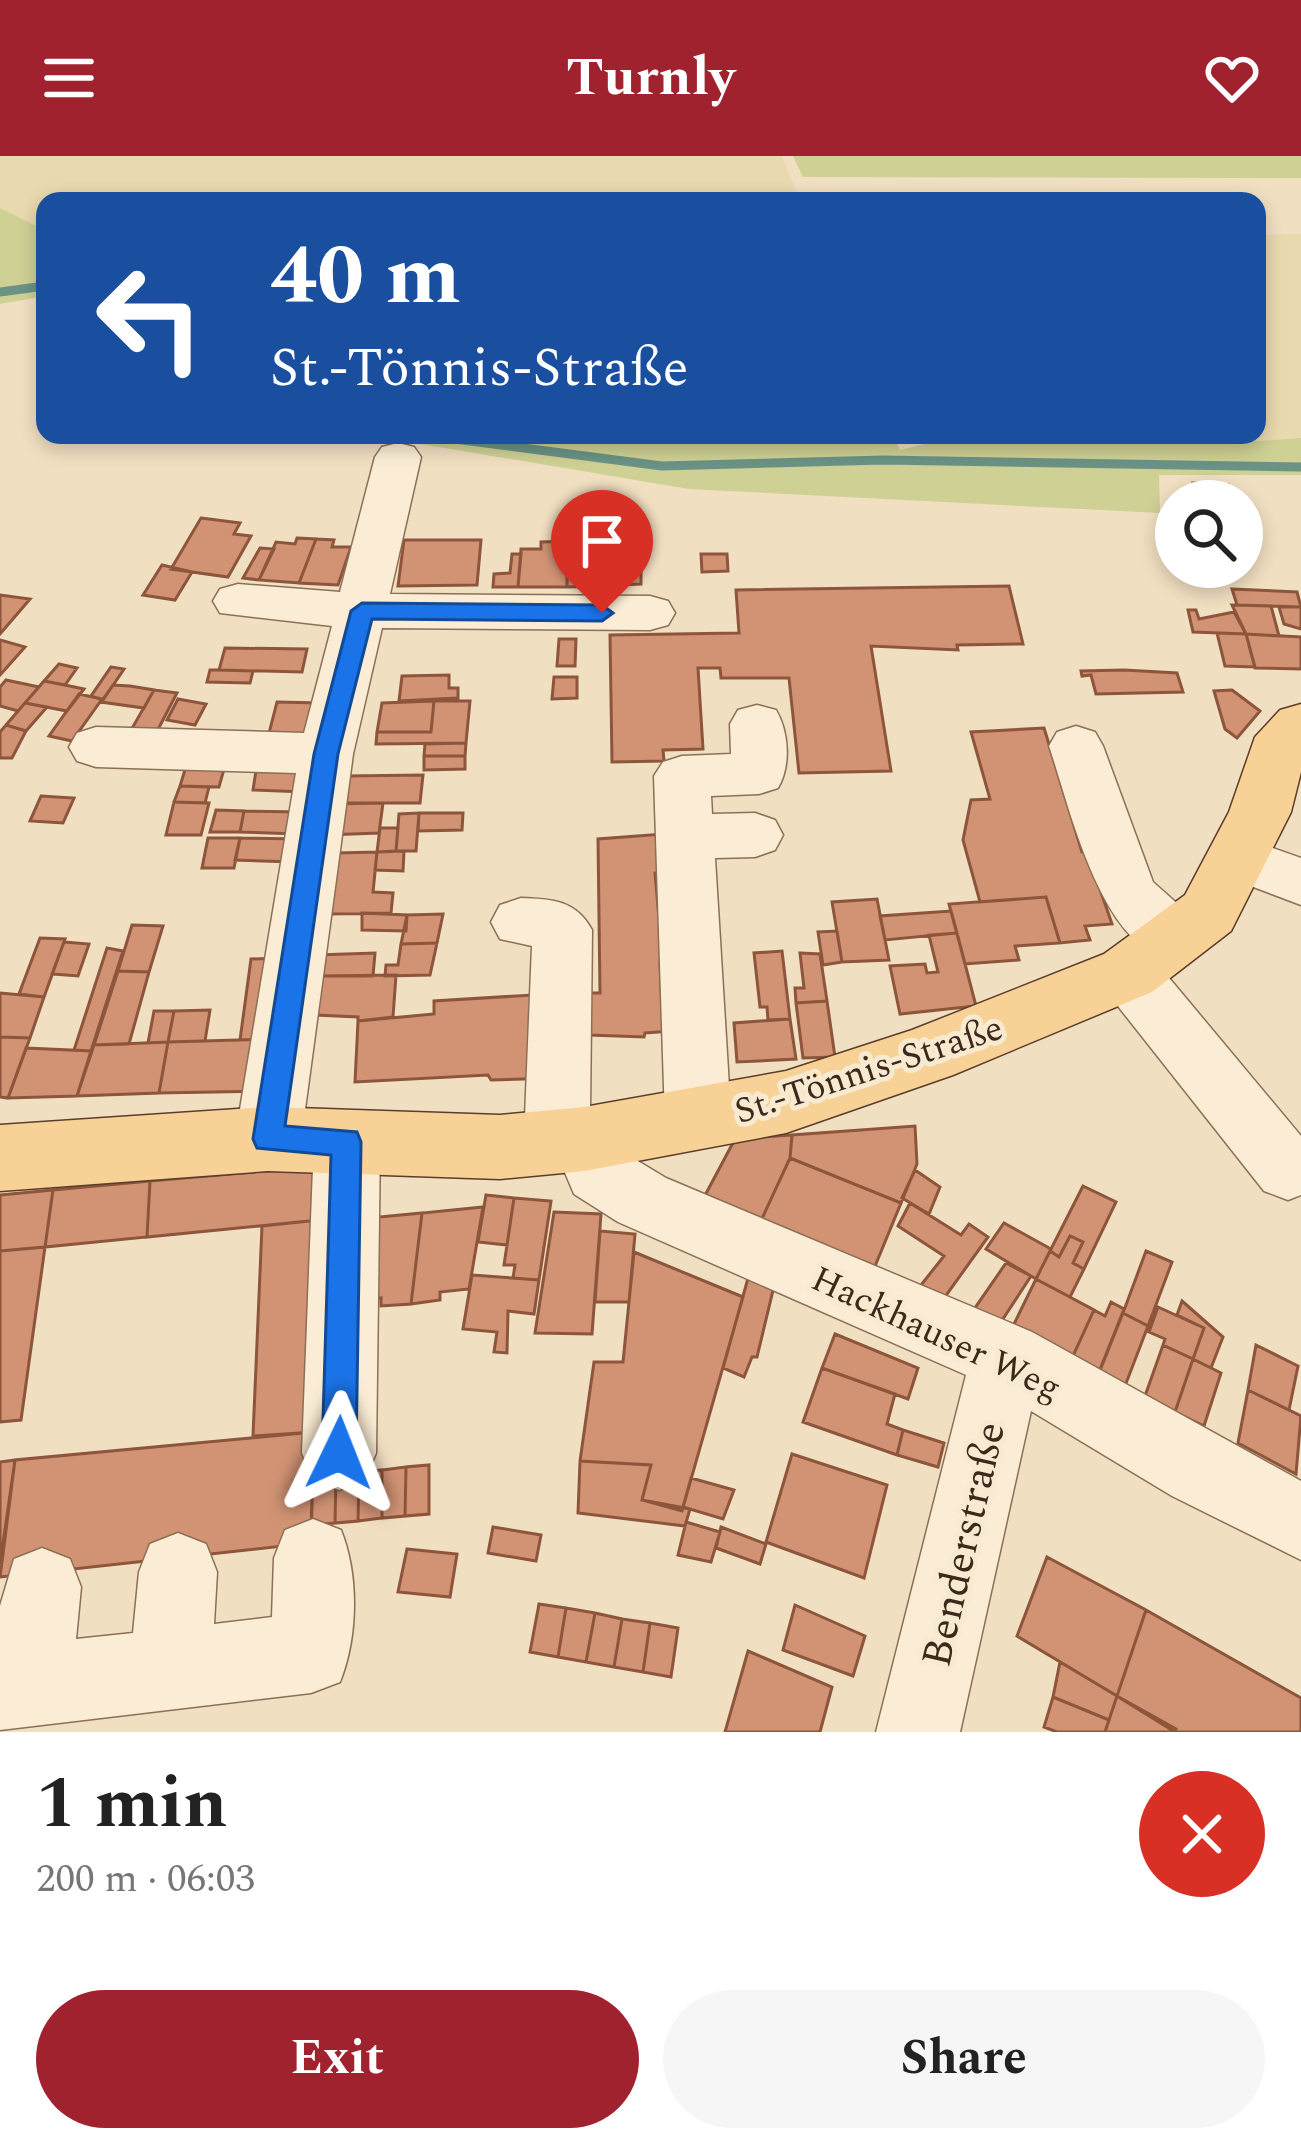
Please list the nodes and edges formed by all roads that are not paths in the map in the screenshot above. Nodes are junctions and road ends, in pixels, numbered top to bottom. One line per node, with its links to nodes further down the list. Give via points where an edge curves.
1 (398, 458): 3 (street)
2 (238, 601): 3 (street)
3 (362, 611): 4 (street); 9 (street)
4 (650, 614)
5 (757, 724): 11 (street, via 759,774 682,776)
6 (1301, 725): 12 (main road, St.-Tönnis-Straße, via 1276,753)
7 (1076, 746): 15 (street)
8 (96, 747): 9 (street)
9 (326, 754): 17 (street)
10 (755, 835): 11 (street)
11 (685, 837): 16 (street)
12 (1239, 858): 13 (street); 15 (main road, St.-Tönnis-Straße, via 1208,913)
13 (1301, 882)
14 (521, 922): 18 (street, via 562,930)
15 (1153, 956): 16 (main road, St.-Tönnis-Straße, via 928,1054 786,1102); 21 (street)
16 (698, 1119): 18 (main road, St.-Tönnis-Straße)
17 (268, 1139): 19 (main road, St.-Tönnis-Straße); 20 (main road, St.-Tönnis-Straße)
18 (571, 1140): 19 (main road, St.-Tönnis-Straße, via 500,1147); 22 (street, Hackhauser Weg, via 598,1173 642,1201)
19 (346, 1142): 23 (street)
20 (0, 1158)
21 (1288, 1170)
22 (1007, 1357): 24 (street, Hackhauser Weg); 30 (street, Benderstraße)
23 (339, 1453)
24 (1301, 1522)
25 (313, 1558): 28 (street, via 311,1653)
26 (178, 1572): 28 (street)
27 (42, 1588): 29 (street)
28 (170, 1669): 29 (street)
29 (15, 1687)
30 (918, 1732)

